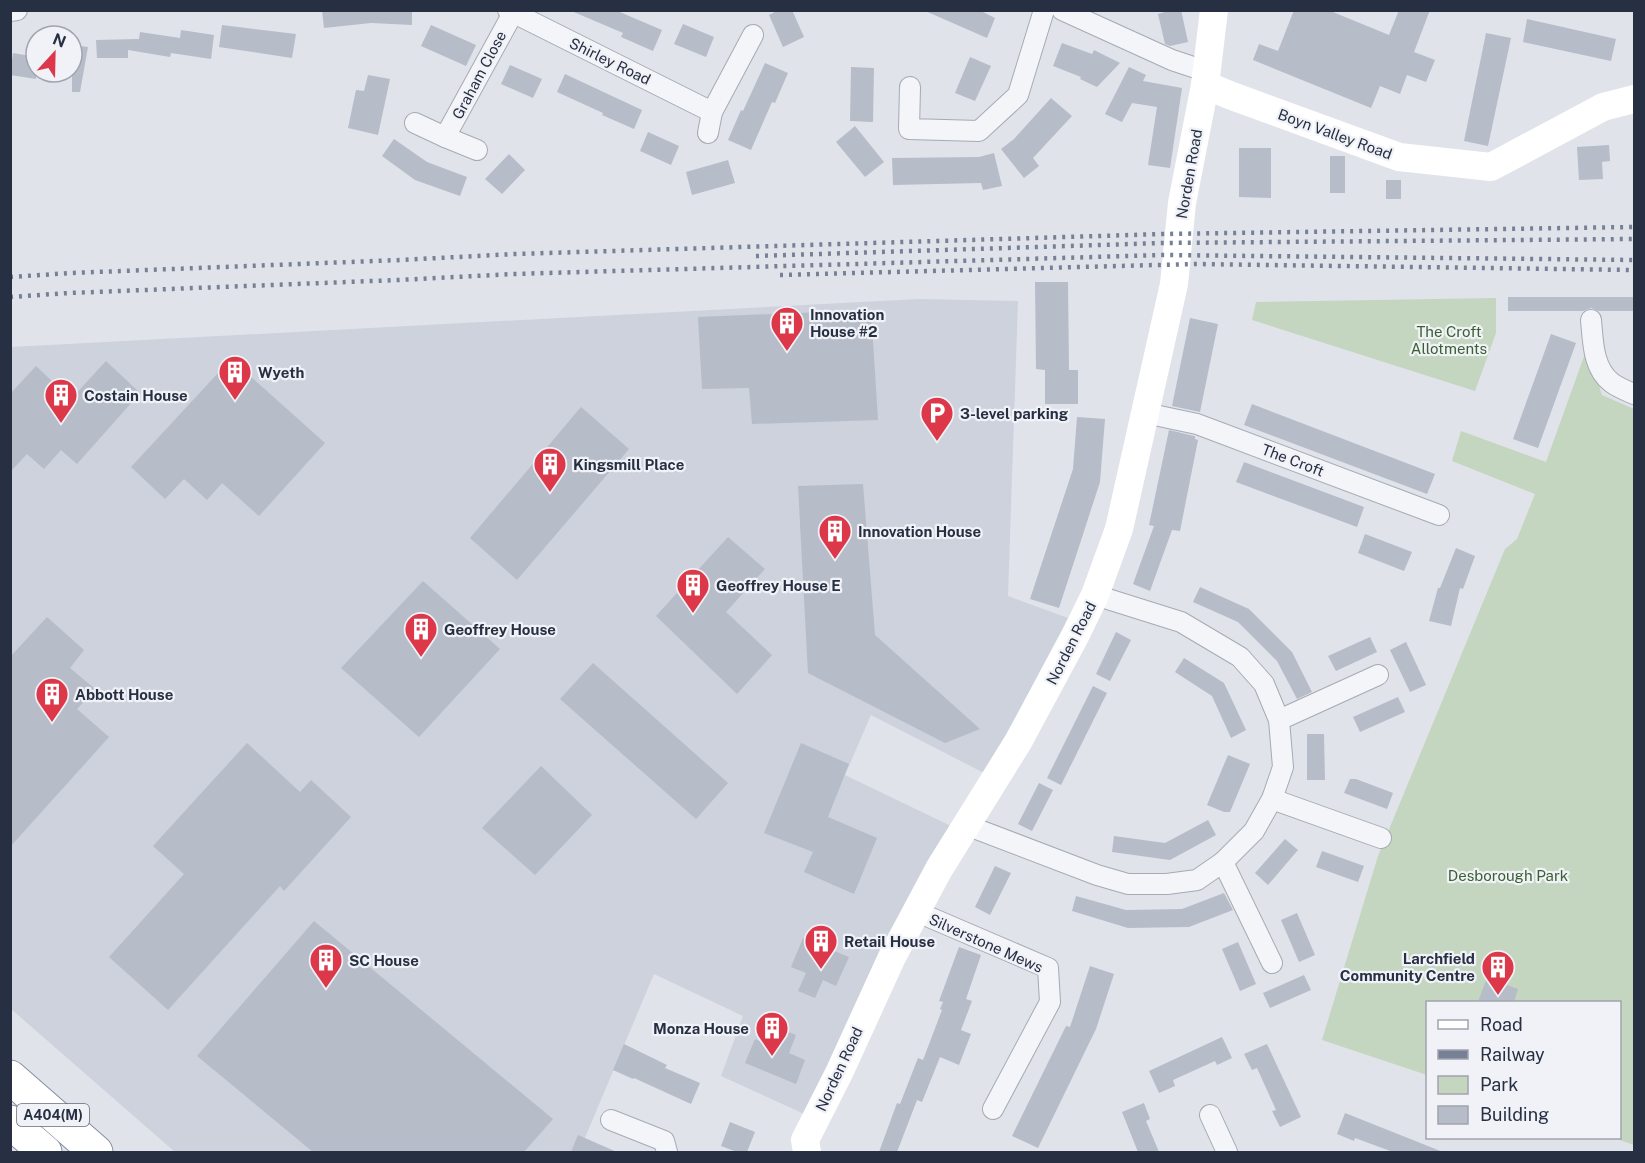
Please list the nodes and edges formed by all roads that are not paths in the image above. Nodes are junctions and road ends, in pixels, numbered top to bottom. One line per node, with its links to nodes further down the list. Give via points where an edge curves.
1 (17, 10): 4 (street)
2 (1044, 10): 9 (street, via 1018,95 979,131 909,129)
3 (1214, 10): 8 (street, Norden Road)
4 (10, 11)
5 (1065, 11): 8 (street)
6 (510, 12): 11 (street, Shirley Road); 14 (street, Graham Close)
7 (753, 35): 11 (street)
8 (1199, 75): 10 (street, Boyn Valley Road, via 1232,96 1399,157 1491,167 1603,107); 18 (street, Norden Road, via 1174,284)
9 (910, 87)
10 (1635, 99)
11 (712, 112): 13 (street)
12 (415, 123): 14 (street, Graham Close)
13 (708, 133)
14 (445, 137): 15 (street, Graham Close)
15 (477, 150)
16 (1591, 320): 17 (street, via 1594,355 1603,372 1612,383)
17 (1635, 394)
18 (1144, 413): 19 (street, The Croft, via 1197,424); 20 (street, Norden Road, via 1119,529)
19 (1439, 515)
20 (1095, 595): 22 (street, via 1181,622 1240,657 1264,684); 24 (street, Norden Road, via 1018,742)
21 (1378, 675): 22 (street)
22 (1279, 720): 23 (street, via 1283,767)
23 (1272, 799): 25 (street); 26 (street, via 1254,831)
24 (966, 825): 26 (street, via 1128,884 1197,880); 27 (street, Norden Road)
25 (1381, 838)
26 (1223, 862): 28 (street)
27 (915, 911): 30 (street, Silverstone Mews, via 1048,968 1050,1002); 37 (street, Norden Road, via 806,1140)
28 (1272, 963)
29 (10, 1077): 35 (highway, A404(M))
30 (993, 1109)
31 (1210, 1115): 38 (street)
32 (611, 1119): 36 (street, via 664,1141)
33 (10, 1122): 34 (highway, A404(M))
34 (45, 1152)
35 (96, 1152)
36 (667, 1152)
37 (807, 1152)
38 (1227, 1152)

